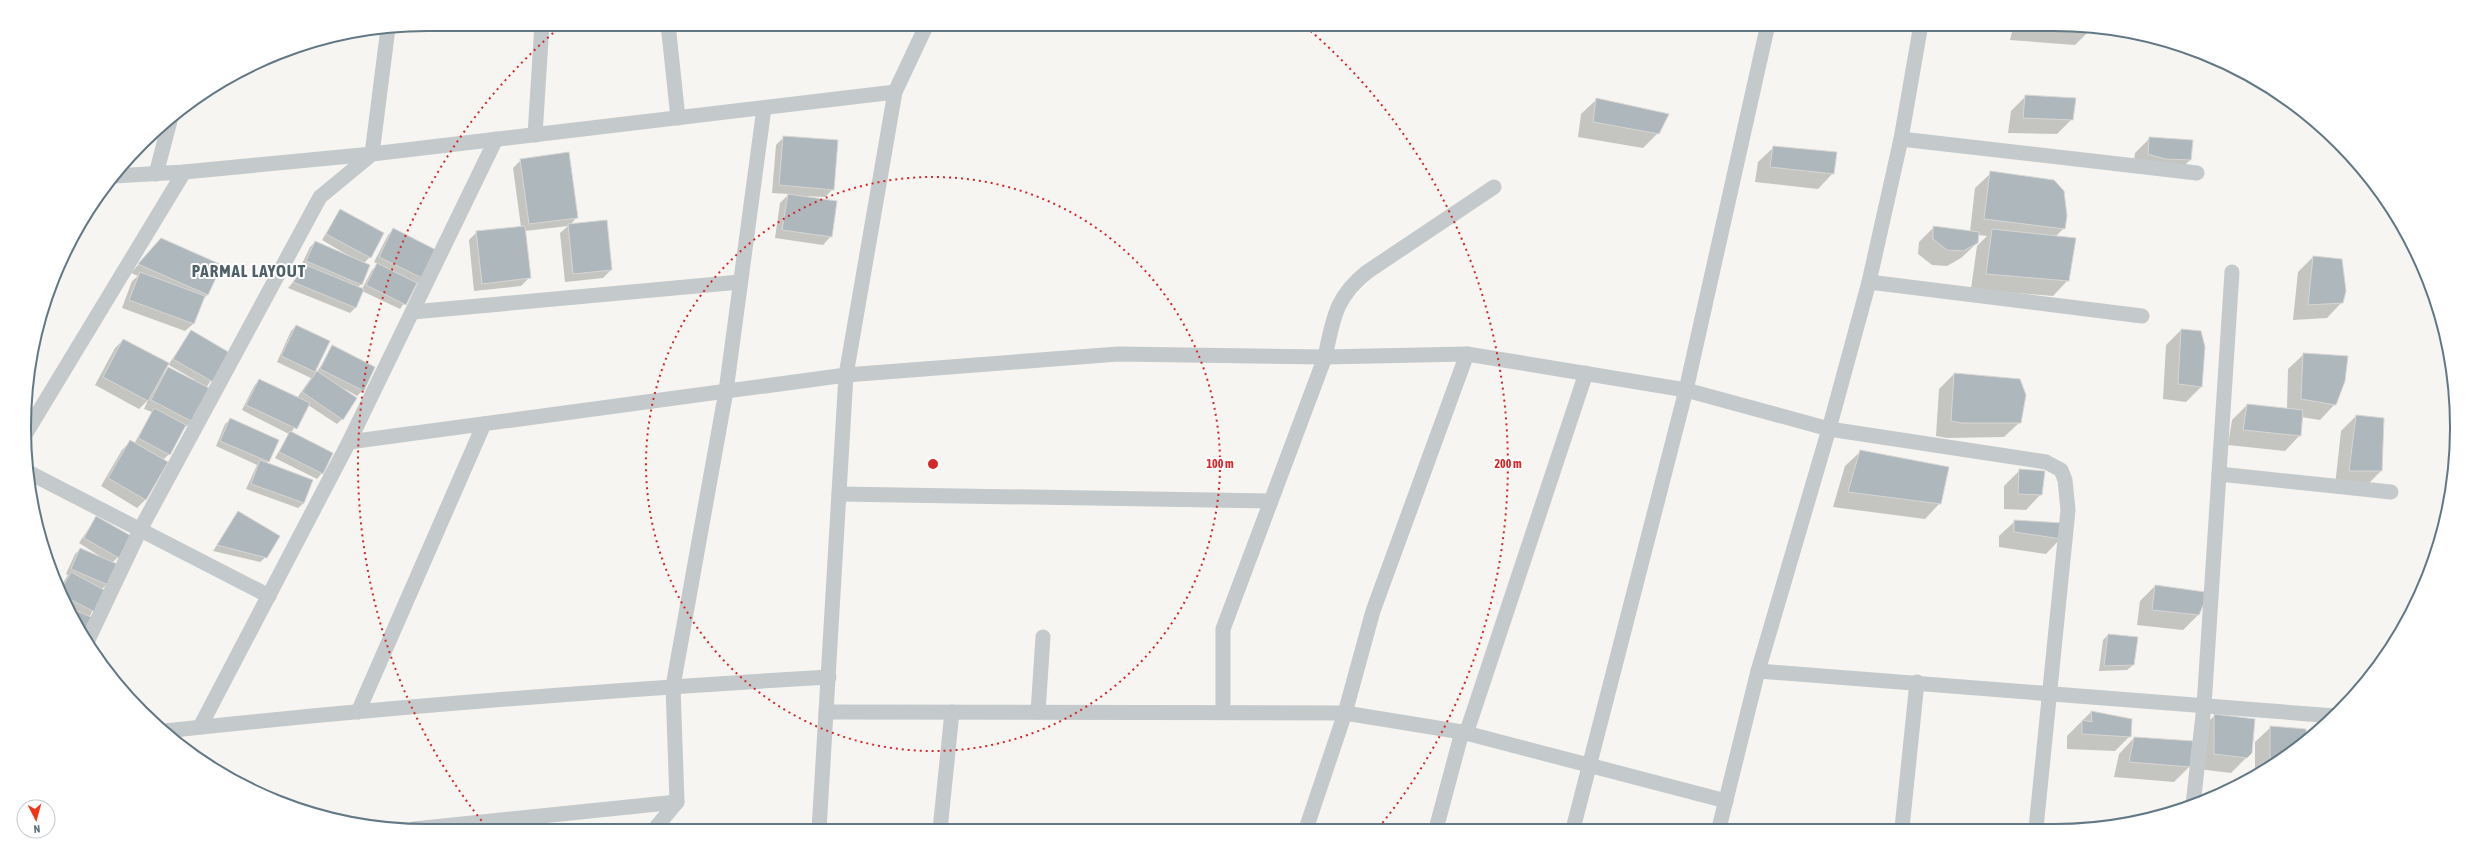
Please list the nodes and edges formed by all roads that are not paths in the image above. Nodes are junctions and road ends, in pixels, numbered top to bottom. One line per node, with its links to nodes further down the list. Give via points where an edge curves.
1 (542, 31): 11 (street)
2 (669, 31): 9 (street)
3 (924, 31): 7 (street)
4 (1766, 31): 29 (street)
5 (1920, 31): 13 (street)
6 (387, 33): 14 (street)
7 (895, 92): 8 (street); 28 (street)
8 (764, 108): 9 (street); 21 (street)
9 (678, 118): 11 (street)
10 (168, 127): 17 (street)
11 (535, 135): 12 (street)
12 (496, 139): 14 (street); 23 (street)
13 (1901, 139): 16 (street); 22 (street)
14 (372, 154): 15 (street); 40 (street, via 320,197)
15 (184, 172): 17 (street); 32 (street)
16 (2197, 173)
17 (156, 174): 18 (street)
18 (121, 176)
19 (1494, 188): 26 (street, via 1353,283 1334,313)
20 (2232, 272): 35 (street)
21 (740, 282): 23 (street); 30 (street)
22 (1869, 282): 24 (street); 33 (street)
23 (413, 312): 34 (street)
24 (2142, 316)
25 (1467, 354): 26 (street); 27 (street); 55 (street, via 1372,611)
26 (1325, 358): 28 (street, via 1118,354); 39 (street)
27 (1586, 373): 29 (street); 59 (street)
28 (846, 375): 30 (street); 38 (street)
29 (1686, 390): 33 (street); 60 (street)
30 (726, 391): 31 (street); 47 (street)
31 (484, 424): 34 (street); 50 (street)
32 (31, 425)
33 (1830, 429): 44 (street); 48 (street, via 2046,462 2061,470 2065,480 2068,510)
34 (349, 442): 41 (street)
35 (2219, 474): 37 (street); 49 (street)
36 (34, 475): 40 (street)
37 (2391, 492)
38 (839, 494): 39 (street); 45 (street)
39 (1271, 501): 54 (street, via 1223,629)
40 (140, 528): 41 (street); 42 (street)
41 (269, 596): 57 (street)
42 (89, 635)
43 (1043, 637): 53 (street)
44 (1758, 671): 46 (street); 62 (street)
45 (828, 677): 47 (street); 51 (street)
46 (1917, 682): 48 (street); 72 (street)
47 (674, 686): 50 (street); 63 (street)
48 (2049, 694): 49 (street); 73 (street)
49 (2204, 706): 56 (street); 61 (street)
50 (358, 712): 57 (street)
51 (826, 712): 52 (street); 66 (street)
52 (952, 712): 53 (street); 67 (street)
53 (1038, 712): 54 (street)
54 (1223, 712): 55 (street)
55 (1345, 713): 59 (street); 68 (street)
56 (2326, 715)
57 (200, 728): 58 (street)
58 (172, 730)
59 (1464, 733): 60 (street); 69 (street)
60 (1591, 767): 62 (street); 70 (street)
61 (2194, 798)
62 (1726, 801): 71 (street)
63 (677, 802): 64 (street); 65 (street)
64 (463, 824)
65 (658, 824)
66 (819, 824)
67 (941, 824)
68 (1308, 824)
69 (1437, 824)
70 (1574, 824)
71 (1720, 824)
72 (1902, 824)
73 (2036, 824)

